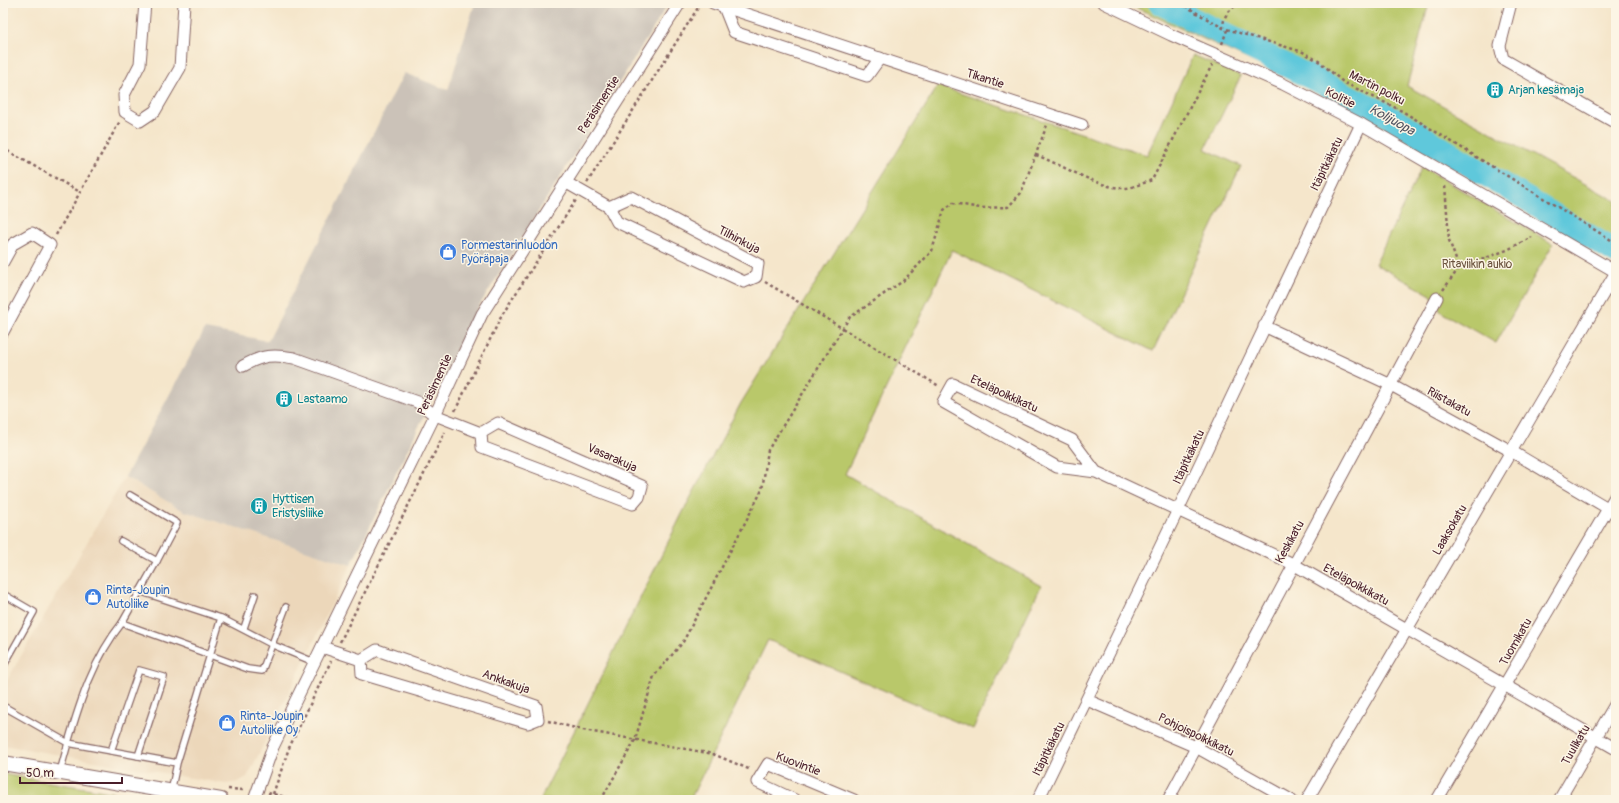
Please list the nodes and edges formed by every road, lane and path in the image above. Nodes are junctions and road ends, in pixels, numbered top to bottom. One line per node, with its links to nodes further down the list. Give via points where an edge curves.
1 (145, 3): 15 (street, via 140,64 124,94)
2 (184, 3): 15 (street, via 180,68 155,111 140,121)
3 (680, 3): 23 (street, Peräsimentie)
4 (701, 3): 25 (path)
5 (713, 3): 10 (street, Tikantie)
6 (1104, 3): 13 (street, Kolitie)
7 (1180, 3): 11 (path, Martin polku)
8 (1240, 3): 11 (path, via 1230,9 1223,19)
9 (1511, 3): 17 (street, via 1500,46 1503,59)
10 (724, 7): 14 (street, Tikantie); 14 (street, via 734,32 867,76)
11 (1223, 28): 12 (path, Martin polku)
12 (1227, 30): 13 (path); 28 (path, Martin polku, via 1303,52 1320,62 1343,82 1402,111)
13 (1217, 55): 18 (street, Kolitie, via 1283,84); 21 (path, via 1152,180 1124,188 1096,182)
14 (880, 58): 16 (street, Tikantie)
15 (125, 112): 24 (path)
16 (1050, 114): 19 (street, Tikantie); 21 (path)
17 (1616, 123)
18 (1361, 124): 22 (street, Kolitie); 35 (street, Itäpitkäkatu)
19 (1082, 125)
20 (3, 148): 24 (path)
21 (1036, 155): 36 (path, via 1021,193 1008,207 980,208 953,203 944,210 932,251 903,281 849,318)
22 (1444, 172): 27 (street, Kolitie); 31 (path, via 1449,240)
23 (565, 182): 25 (street); 41 (street, Peräsimentie, via 482,314)
24 (80, 192): 29 (path)
25 (581, 192): 26 (street); 42 (path, via 502,315)
26 (609, 207): 33 (street, via 617,222 744,282); 33 (street, Tilhinkuja, via 632,198 758,264)
27 (1545, 231): 31 (path, via 1506,250); 32 (street, Kolitie)
28 (1616, 243)
29 (50, 245): 30 (street, via 32,233 13,244); 37 (street)
30 (3, 262)
31 (1459, 268): 34 (path)
32 (1616, 272): 44 (street, Laaksokatu)
33 (756, 277): 36 (path)
34 (1437, 298): 39 (street, Keskikatu)
35 (1264, 326): 39 (street, Riistakatu); 48 (street, Itäpitkäkatu)
36 (843, 329): 40 (path); 74 (path, via 768,450 762,490 683,642 654,676)
37 (3, 332)
38 (243, 366): 41 (street, via 275,354 294,358 417,402)
39 (1391, 385): 44 (street, Riistakatu); 52 (street, Keskikatu)
40 (948, 392): 45 (street, Eteläpoikkikatu, via 953,384 1072,440); 45 (street, Eteläpoikkikatu, via 943,402 1057,467)
41 (435, 415): 42 (street); 62 (street, Peräsimentie)
42 (450, 422): 43 (street); 63 (path)
43 (481, 433): 43 (street, Vasarakuja, via 482,448 632,504 639,497 642,486 498,423)
44 (1511, 451): 49 (street, Riistakatu); 60 (street, Laaksokatu)
45 (1096, 472): 48 (street, Eteläpoikkikatu)
46 (130, 495): 51 (lane, via 177,523)
47 (1616, 495): 49 (street, Tuomikatu)
48 (1178, 510): 52 (street, Eteläpoikkikatu); 69 (street, Itäpitkäkatu)
49 (1612, 511): 68 (street, Tuomikatu)
50 (121, 541): 51 (lane)
51 (156, 562): 53 (lane)
52 (1293, 564): 60 (street, Eteläpoikkikatu); 76 (street, Keskikatu)
53 (140, 591): 57 (lane); 58 (lane)
54 (3, 594): 67 (lane, via 34,612)
55 (255, 595): 59 (lane)
56 (286, 607): 61 (lane)
57 (221, 618): 59 (lane); 64 (lane)
58 (122, 623): 64 (lane); 75 (lane, via 110,638 90,676)
59 (244, 628): 61 (lane)
60 (1408, 629): 68 (street, Eteläpoikkikatu); 94 (street, Laaksokatu)
61 (273, 644): 64 (lane, via 262,671 248,669); 66 (lane)
62 (322, 647): 63 (street); 66 (street, Peräsimentie)
63 (336, 651): 65 (street); 85 (path, via 289,748)
64 (210, 655): 80 (lane)
65 (361, 660): 72 (street, via 362,674 528,723); 72 (street, Ankkakuja, via 377,650 536,706)
66 (314, 662): 87 (street, Peräsimentie, via 273,747)
67 (3, 667)
68 (1506, 685): 73 (street, Eteläpoikkikatu); 95 (street, Tuomikatu)
69 (1087, 700): 76 (street, Pohjoispoikkikatu); 91 (street, Itäpitkäkatu)
70 (1616, 703): 73 (street, Tuulikatu)
71 (3, 706): 75 (lane)
72 (538, 719): 74 (path)
73 (1596, 737): 77 (street, Eteläpoikkikatu); 96 (street, Tuulikatu)
74 (635, 740): 83 (path, via 713,754); 88 (path)
75 (68, 743): 78 (lane); 82 (lane)
76 (1196, 747): 92 (street, Keskikatu); 93 (street, Pohjoispoikkikatu)
77 (1616, 749)
78 (111, 751): 79 (lane); 79 (lane, via 138,670 164,677)
79 (138, 756): 80 (lane)
80 (177, 763): 84 (lane)
81 (3, 764): 82 (street)
82 (59, 774): 84 (street)
83 (762, 774): 89 (street, Kuovintie, via 758,782); 90 (street, Kuovintie, via 768,764)
84 (171, 792): 86 (street)
85 (273, 794)
86 (220, 800)
87 (254, 800)
88 (601, 800)
89 (795, 800)
90 (854, 800)
91 (1038, 800)
92 (1168, 800)
93 (1291, 800)
94 (1307, 800)
95 (1436, 800)
96 (1559, 800)

